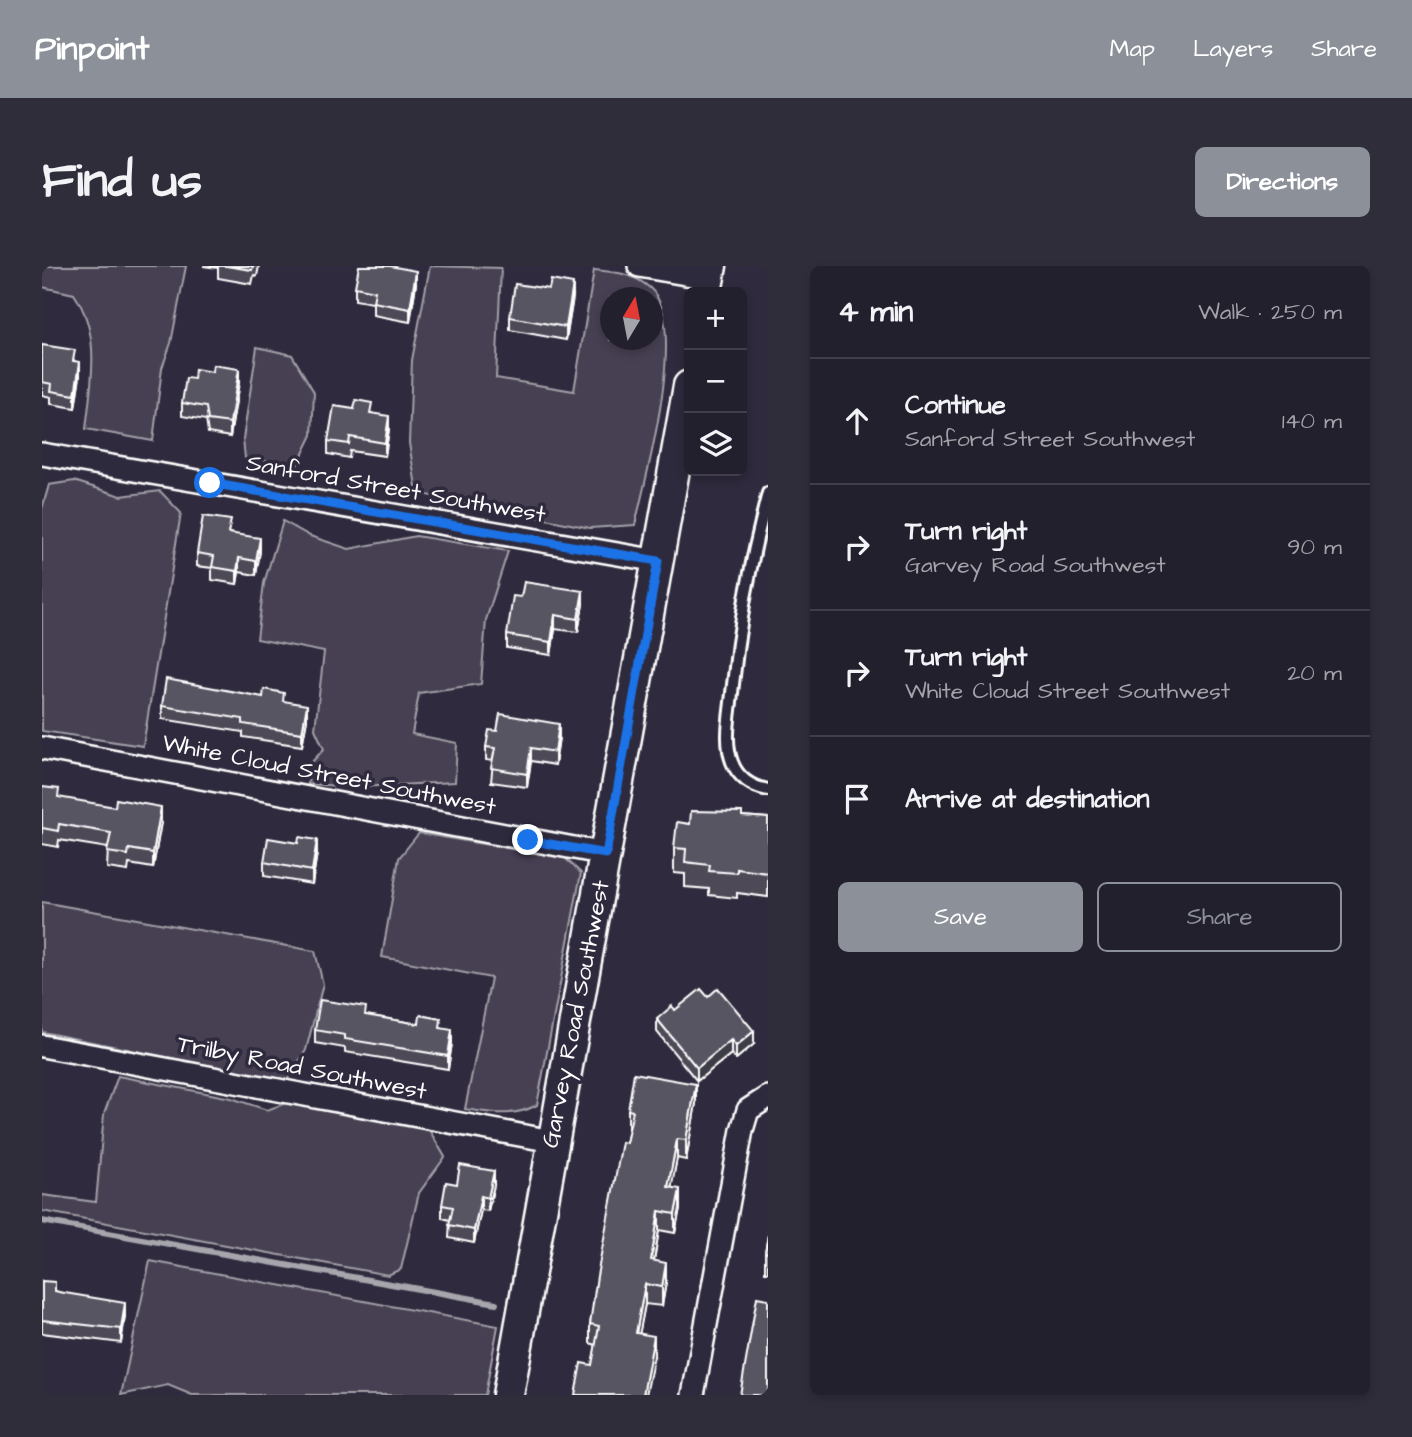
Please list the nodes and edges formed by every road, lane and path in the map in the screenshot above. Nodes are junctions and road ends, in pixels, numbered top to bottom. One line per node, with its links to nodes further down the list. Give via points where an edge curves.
1 (639, 266): 2 (street)
2 (709, 279)
3 (684, 413): 6 (street, Garvey Road Southwest)
4 (42, 454): 6 (street, Sanford Street Southwest)
5 (768, 493): 8 (lane, via 741,607 728,736 737,774)
6 (658, 561): 9 (street, Garvey Road Southwest)
7 (42, 748): 9 (street, White Cloud Street Southwest)
8 (768, 790)
9 (606, 854): 12 (street, Garvey Road Southwest)
10 (42, 1046): 12 (street, Trilby Road Southwest)
11 (766, 1097): 14 (street, via 748,1110 742,1130)
12 (552, 1141): 13 (street, Garvey Road Southwest)
13 (508, 1395)
14 (693, 1395)

